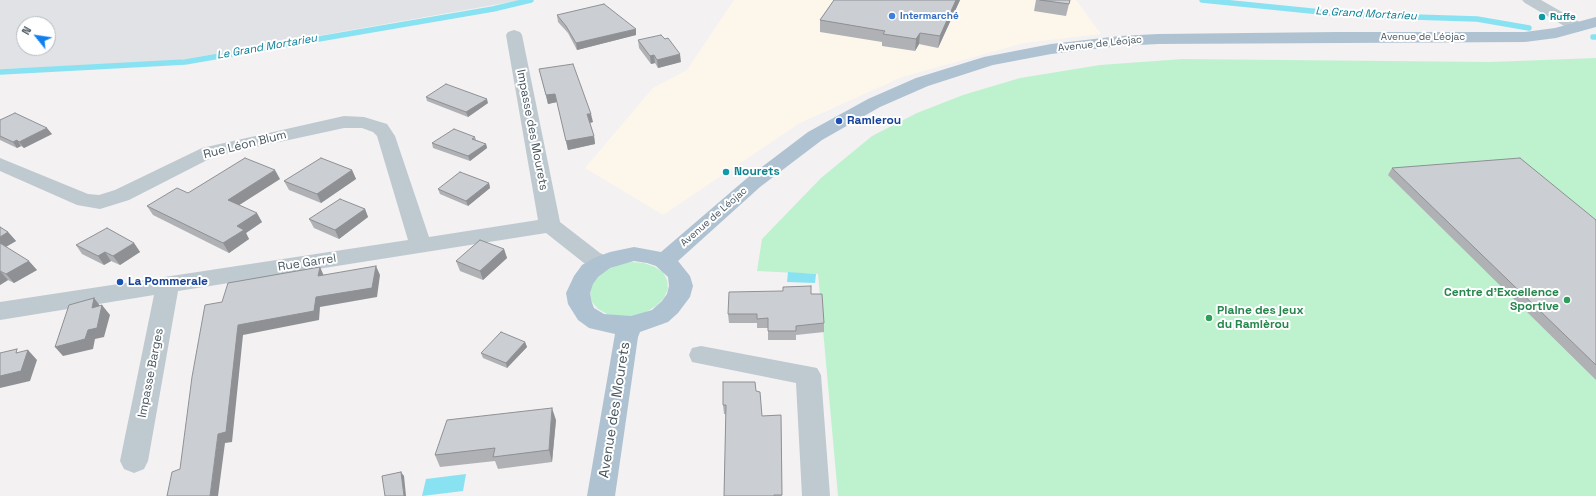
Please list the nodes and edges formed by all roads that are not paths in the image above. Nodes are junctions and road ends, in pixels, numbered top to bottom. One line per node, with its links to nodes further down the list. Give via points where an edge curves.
1 (1530, 0): 2 (street)
2 (1586, 24): 7 (main road, Avenue de Léojac, via 1556,33 1525,37 1336,36 1150,40 1079,46 990,61 922,82 874,103 815,136 753,183)
3 (514, 34): 5 (street, Impasse des Mourets)
4 (0, 164): 6 (street, Rue Léon Blum, via 84,200 100,202 122,195 209,152 344,122 364,123 380,128 386,136)
5 (550, 225): 6 (street, Rue Garrel); 8 (street)
6 (421, 245): 9 (street, Rue Garrel)
7 (664, 261): 8 (main road, via 634,254); 11 (main road, via 679,276 681,286 678,297 660,316)
8 (602, 263): 11 (main road, via 590,271 582,282 578,293 580,304 586,314 598,322 614,326)
9 (168, 284): 10 (street, Rue Garrel); 13 (street, Impasse Barges)
10 (0, 311)
11 (631, 325): 14 (main road, Avenue des Mourets, via 626,337)
12 (701, 355): 15 (street, via 808,374)
13 (134, 461)
14 (601, 496)
15 (816, 496)

